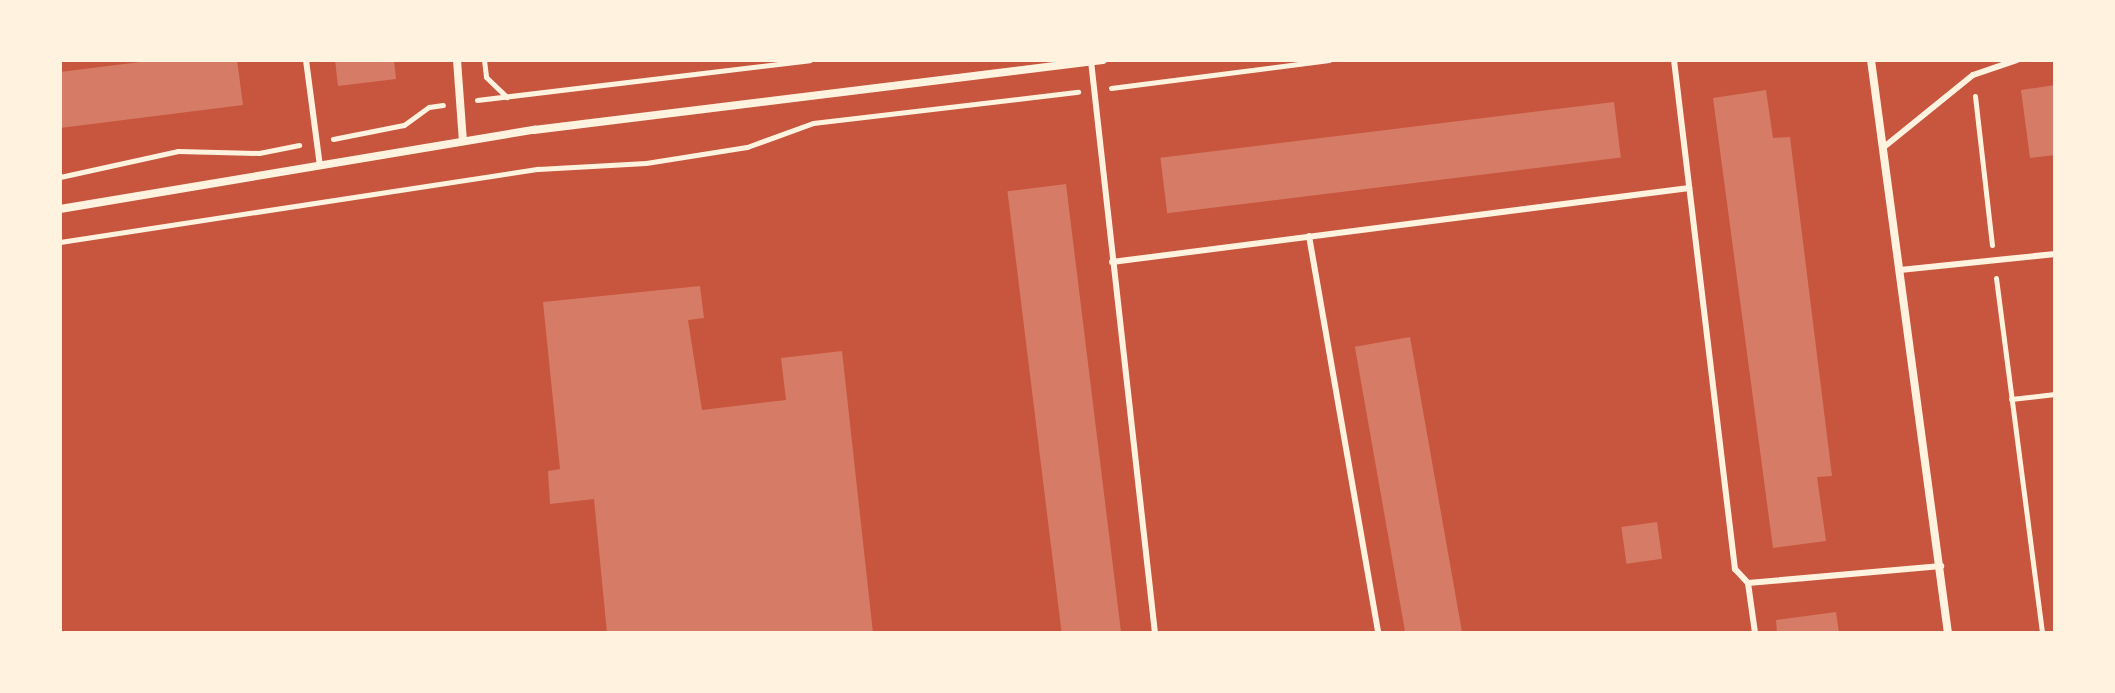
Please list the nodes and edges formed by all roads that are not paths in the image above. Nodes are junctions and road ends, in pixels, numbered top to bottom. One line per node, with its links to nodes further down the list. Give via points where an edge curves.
1 (306, 60): 10 (lane)
2 (457, 60): 8 (street)
3 (1103, 60): 7 (street)
4 (1674, 60): 11 (lane)
5 (1871, 60): 9 (street)
6 (2017, 60): 9 (lane, via 1973,75)
7 (1091, 61): 8 (street); 15 (lane)
8 (463, 141): 10 (street)
9 (1884, 147): 16 (street)
10 (320, 166): 12 (street)
11 (1689, 188): 13 (lane); 18 (lane, via 1735,569)
12 (60, 209)
13 (1309, 236): 15 (lane); 20 (lane)
14 (2055, 254): 16 (lane)
15 (1112, 262): 19 (lane)
16 (1900, 270): 17 (street)
17 (1941, 566): 18 (lane); 22 (street)
18 (1748, 583): 21 (lane)
19 (1155, 633)
20 (1378, 633)
21 (1755, 633)
22 (1948, 633)

